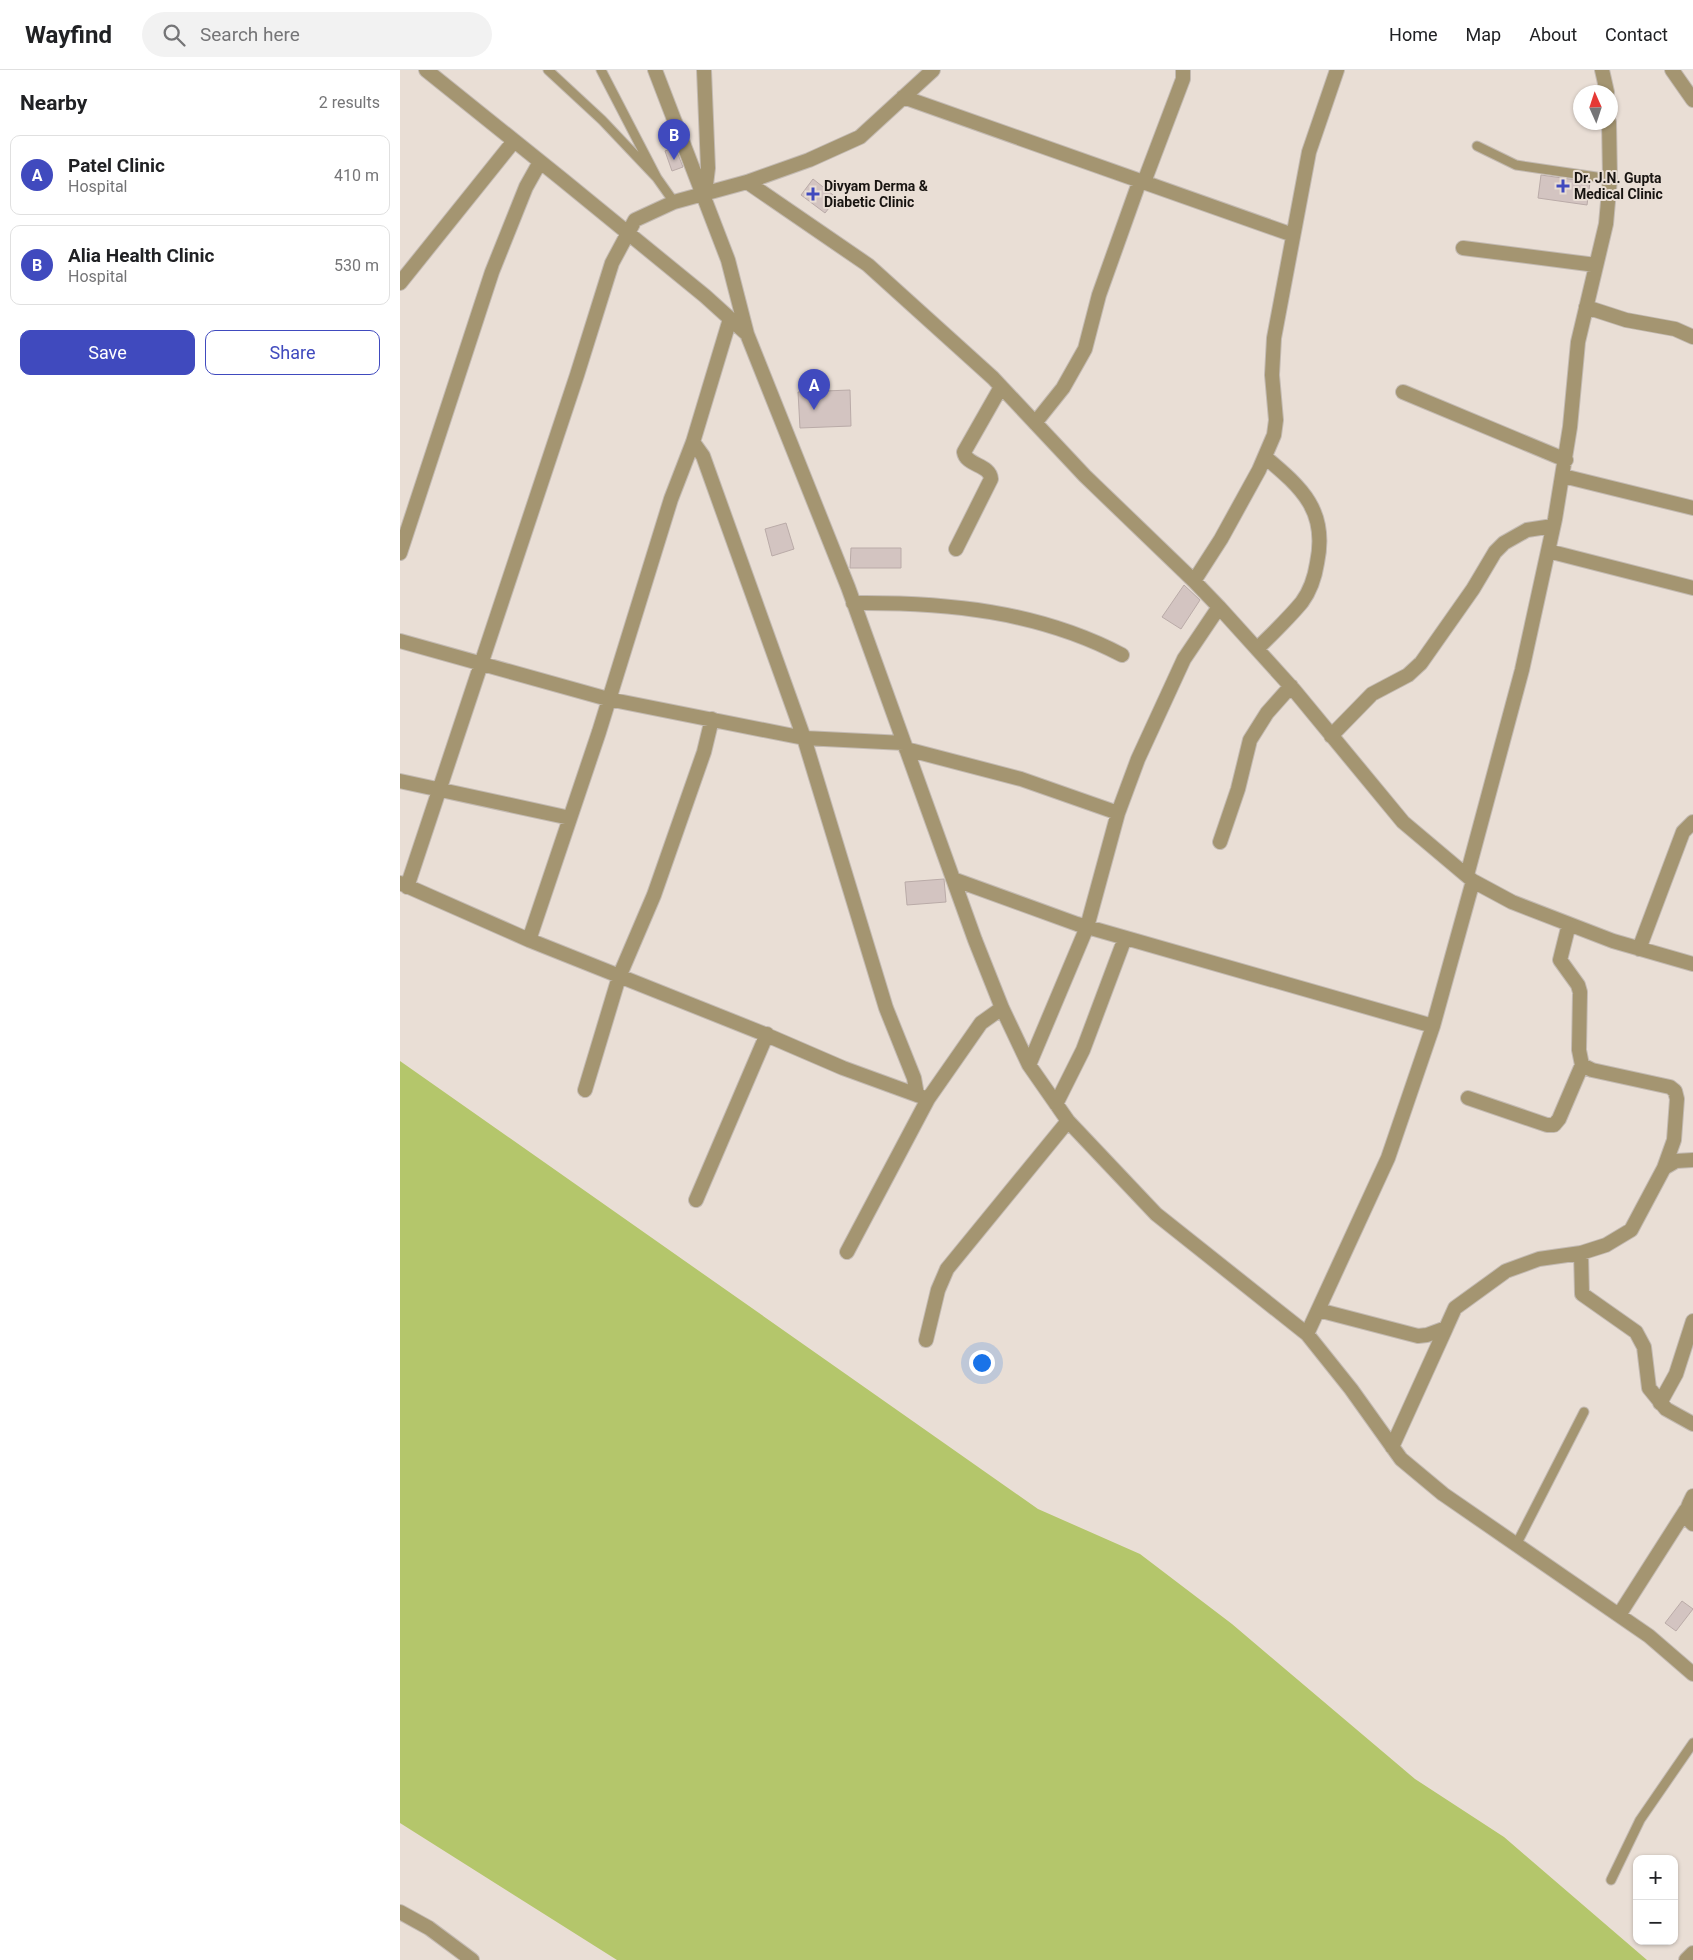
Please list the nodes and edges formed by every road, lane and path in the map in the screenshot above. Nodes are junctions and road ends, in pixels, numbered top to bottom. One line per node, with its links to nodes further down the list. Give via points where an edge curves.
1 (426, 70): 15 (street)
2 (548, 70): 18 (lane)
3 (602, 70): 18 (lane)
4 (655, 70): 22 (street)
5 (704, 70): 22 (street, via 708,168)
6 (933, 70): 12 (street)
7 (1183, 70): 20 (street, via 1183,79)
8 (1336, 70): 25 (street, via 1309,152)
9 (1602, 70): 11 (street)
10 (1672, 70): 13 (street)
11 (1605, 85)
12 (904, 97): 20 (street); 21 (street, via 860,136 809,160)
13 (1693, 100)
14 (1609, 130): 19 (street)
15 (514, 141): 17 (street); 28 (street)
16 (1476, 146): 19 (lane, via 1516,165)
17 (540, 162): 24 (street); 44 (street, via 526,187 492,272)
18 (657, 178): 23 (lane)
19 (1610, 179): 27 (street, via 1606,224)
20 (1142, 181): 25 (street); 35 (street, via 1098,295 1084,349 1063,388)
21 (747, 182): 22 (street); 33 (street, via 868,265)
22 (704, 193): 23 (street); 31 (street, via 728,260)
23 (674, 202): 24 (street, via 635,220)
24 (628, 233): 30 (street); 52 (street, via 612,263)
25 (1292, 235): 37 (street, via 1274,338 1272,375 1276,420)
26 (1463, 248): 27 (street)
27 (1596, 265): 29 (street)
28 (400, 283)
29 (1586, 307): 32 (street, via 1626,320 1676,329); 38 (street, via 1578,342)
30 (730, 319): 31 (street); 36 (street)
31 (747, 334): 47 (street)
32 (1693, 337)
33 (1001, 387): 35 (street); 42 (street, via 964,452 966,458 988,471 991,479)
34 (1403, 392): 38 (street)
35 (1035, 423): 45 (street)
36 (693, 442): 54 (street, via 671,499); 57 (street, via 703,456)
37 (1265, 457): 45 (street, via 1221,539); 50 (street, via 1308,498 1316,514 1320,534 1310,587 1302,601)
38 (1566, 460): 39 (street)
39 (1563, 476): 40 (street); 41 (street)
40 (1693, 508)
41 (1554, 526): 43 (street); 56 (street, via 1527,530 1504,543 1421,663 1402,678 1372,694)
42 (956, 549)
43 (1548, 551): 46 (street); 66 (street)
44 (400, 552)
45 (1194, 581): 48 (street)
46 (1693, 588)
47 (853, 603): 51 (street, via 912,602 976,608 1078,633); 58 (street)
48 (1219, 607): 50 (street); 61 (street, via 1184,659 1138,759)
49 (400, 641): 52 (street)
50 (1257, 650): 53 (street)
51 (1122, 655)
52 (481, 665): 54 (street); 60 (street)
53 (1291, 686): 56 (street); 64 (street, via 1267,713 1250,740)
54 (608, 698): 55 (street); 62 (street)
55 (712, 719): 57 (street); 74 (street, via 704,752 654,896)
56 (1331, 736): 66 (street, via 1403,822)
57 (804, 738): 58 (street); 81 (street, via 886,1008)
58 (905, 746): 61 (street, via 1021,779); 65 (street)
59 (400, 781): 60 (street)
60 (439, 789): 62 (street); 67 (street)
61 (1118, 813): 69 (street)
62 (570, 818): 71 (street)
63 (1693, 822): 72 (street, via 1683,832)
64 (1220, 842)
65 (953, 878): 69 (street); 75 (street)
66 (1470, 878): 68 (street, via 1512,902); 76 (street)
67 (403, 885): 71 (street)
68 (1569, 924): 72 (street); 78 (street, via 1560,960 1580,992 1579,1050)
69 (1087, 927): 70 (street); 79 (street)
70 (1125, 938): 76 (street); 83 (street, via 1081,1056)
71 (529, 940): 74 (street)
72 (1639, 949): 73 (street)
73 (1693, 964)
74 (619, 977): 77 (street); 80 (street)
75 (1002, 1008): 79 (street); 81 (street, via 982,1024)
76 (1433, 1026): 90 (street, via 1388,1158)
77 (767, 1034): 81 (street, via 843,1068); 87 (street)
78 (1582, 1065): 82 (street, via 1554,1125); 86 (street, via 1663,1085 1675,1091 1678,1107 1674,1140)
79 (1029, 1066): 83 (street)
80 (585, 1090)
81 (922, 1097): 88 (street)
82 (1468, 1098)
83 (1056, 1104): 84 (street)
84 (1068, 1121): 93 (street, via 1156,1214); 94 (street, via 947,1269 938,1290)
85 (1693, 1160): 86 (street, via 1676,1161)
86 (1664, 1168): 89 (street, via 1631,1230 1606,1245)
87 (696, 1200)
88 (847, 1252)
89 (1581, 1253): 92 (street, via 1539,1259 1506,1271 1455,1308); 95 (street, via 1582,1294 1627,1324 1642,1339 1648,1382)
90 (1318, 1310): 92 (street, via 1418,1336); 93 (street)
91 (1693, 1321): 95 (street, via 1676,1374)
92 (1446, 1328): 98 (street)
93 (1307, 1334): 98 (street)
94 (926, 1340)
95 (1660, 1403): 97 (street)
96 (1584, 1412): 102 (lane)
97 (1693, 1424)
98 (1392, 1447): 102 (street, via 1401,1459 1443,1494)
99 (1693, 1496): 100 (street)
100 (1686, 1510): 101 (street, via 1687,1518); 103 (street)
101 (1693, 1524)
102 (1516, 1544): 103 (street)
103 (1619, 1615): 104 (street)
104 (1693, 1674)
105 (1693, 1743): 106 (lane, via 1640,1820)
106 (1611, 1880)
107 (400, 1912): 109 (street, via 429,1928)
108 (1693, 1953): 110 (street)
109 (472, 1960)
110 (1686, 1960)

